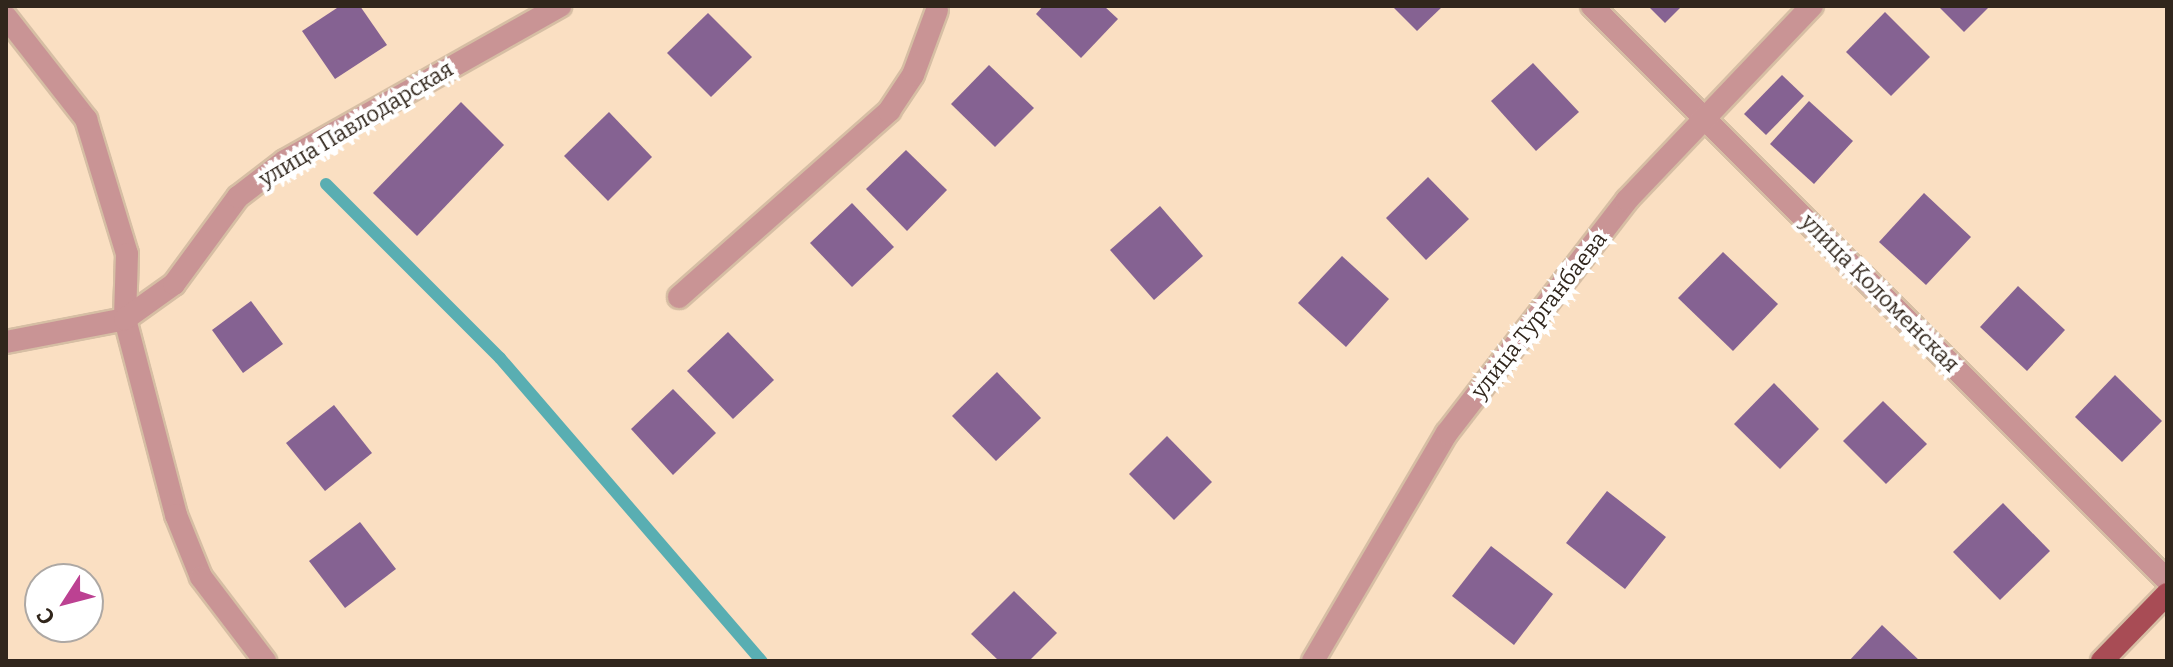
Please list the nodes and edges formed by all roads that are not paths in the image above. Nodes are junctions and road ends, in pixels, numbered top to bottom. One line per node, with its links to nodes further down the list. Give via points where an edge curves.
1 (560, 6): 8 (street, улица Павлодарская, via 285,161 238,197 174,284)
2 (1592, 6): 6 (street, улица Коломенская)
3 (1812, 6): 6 (street, улица Турганбаева)
4 (931, 7): 7 (street, via 913,75 889,111)
5 (6, 17): 8 (street, via 86,119 127,254)
6 (1703, 115): 10 (street, улица Коломенская); 13 (street, улица Турганбаева, via 1627,200 1447,433)
7 (679, 297)
8 (125, 319): 9 (street, улица Павлодарская); 12 (street, via 176,515 201,577)
9 (6, 342)
10 (2167, 580)
11 (2167, 594): 14 (main road)
12 (265, 661)
13 (1313, 661)
14 (2102, 661)

